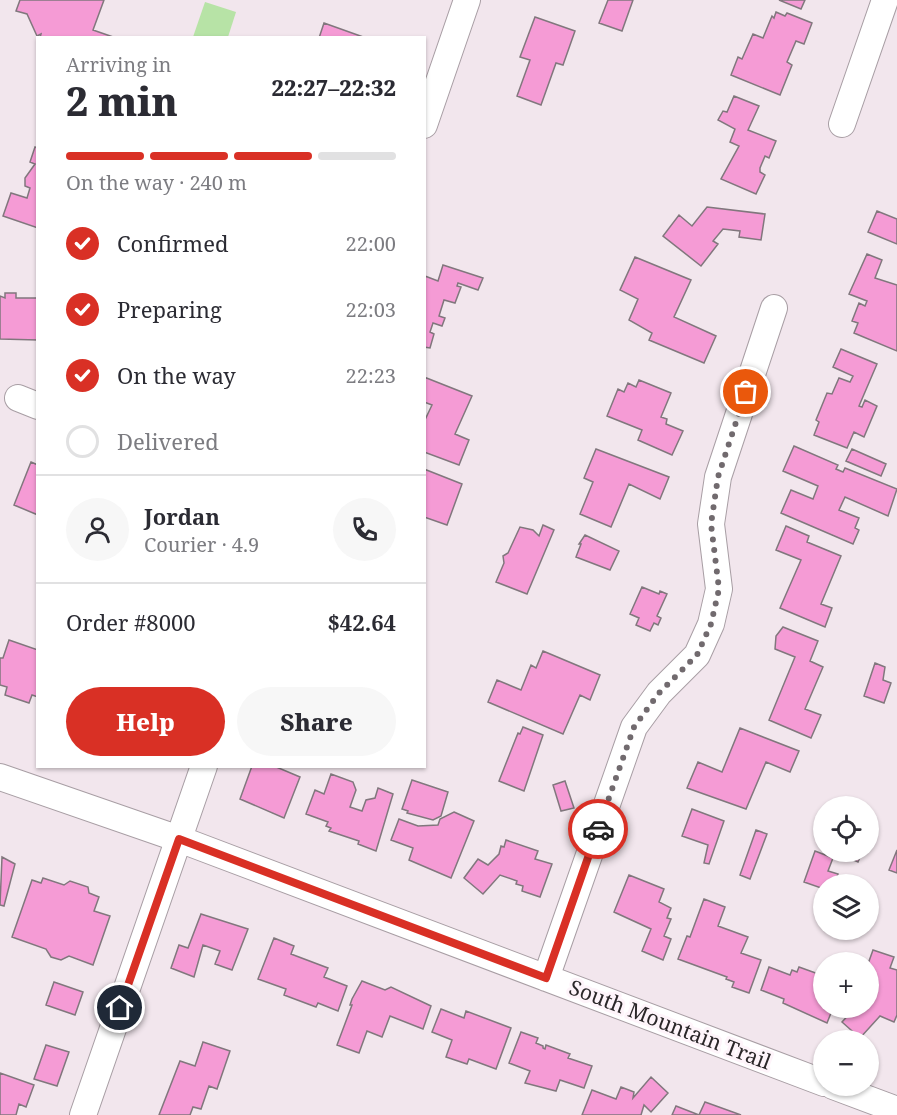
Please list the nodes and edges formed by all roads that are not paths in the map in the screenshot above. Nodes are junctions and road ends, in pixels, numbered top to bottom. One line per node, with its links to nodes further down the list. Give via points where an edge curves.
1 (467, 0): 3 (street)
2 (885, 0): 4 (street)
3 (426, 119)
4 (842, 124)
5 (774, 308): 9 (street, via 718,477 711,524 719,589 711,624 697,655 659,693 634,727)
6 (203, 768): 8 (street)
7 (0, 777): 8 (street, South Mountain Trail)
8 (179, 839): 9 (street, South Mountain Trail); 13 (street)
9 (546, 978): 10 (street, South Mountain Trail)
10 (813, 1079)
11 (860, 1096): 12 (street)
12 (897, 1110)
13 (83, 1115)

